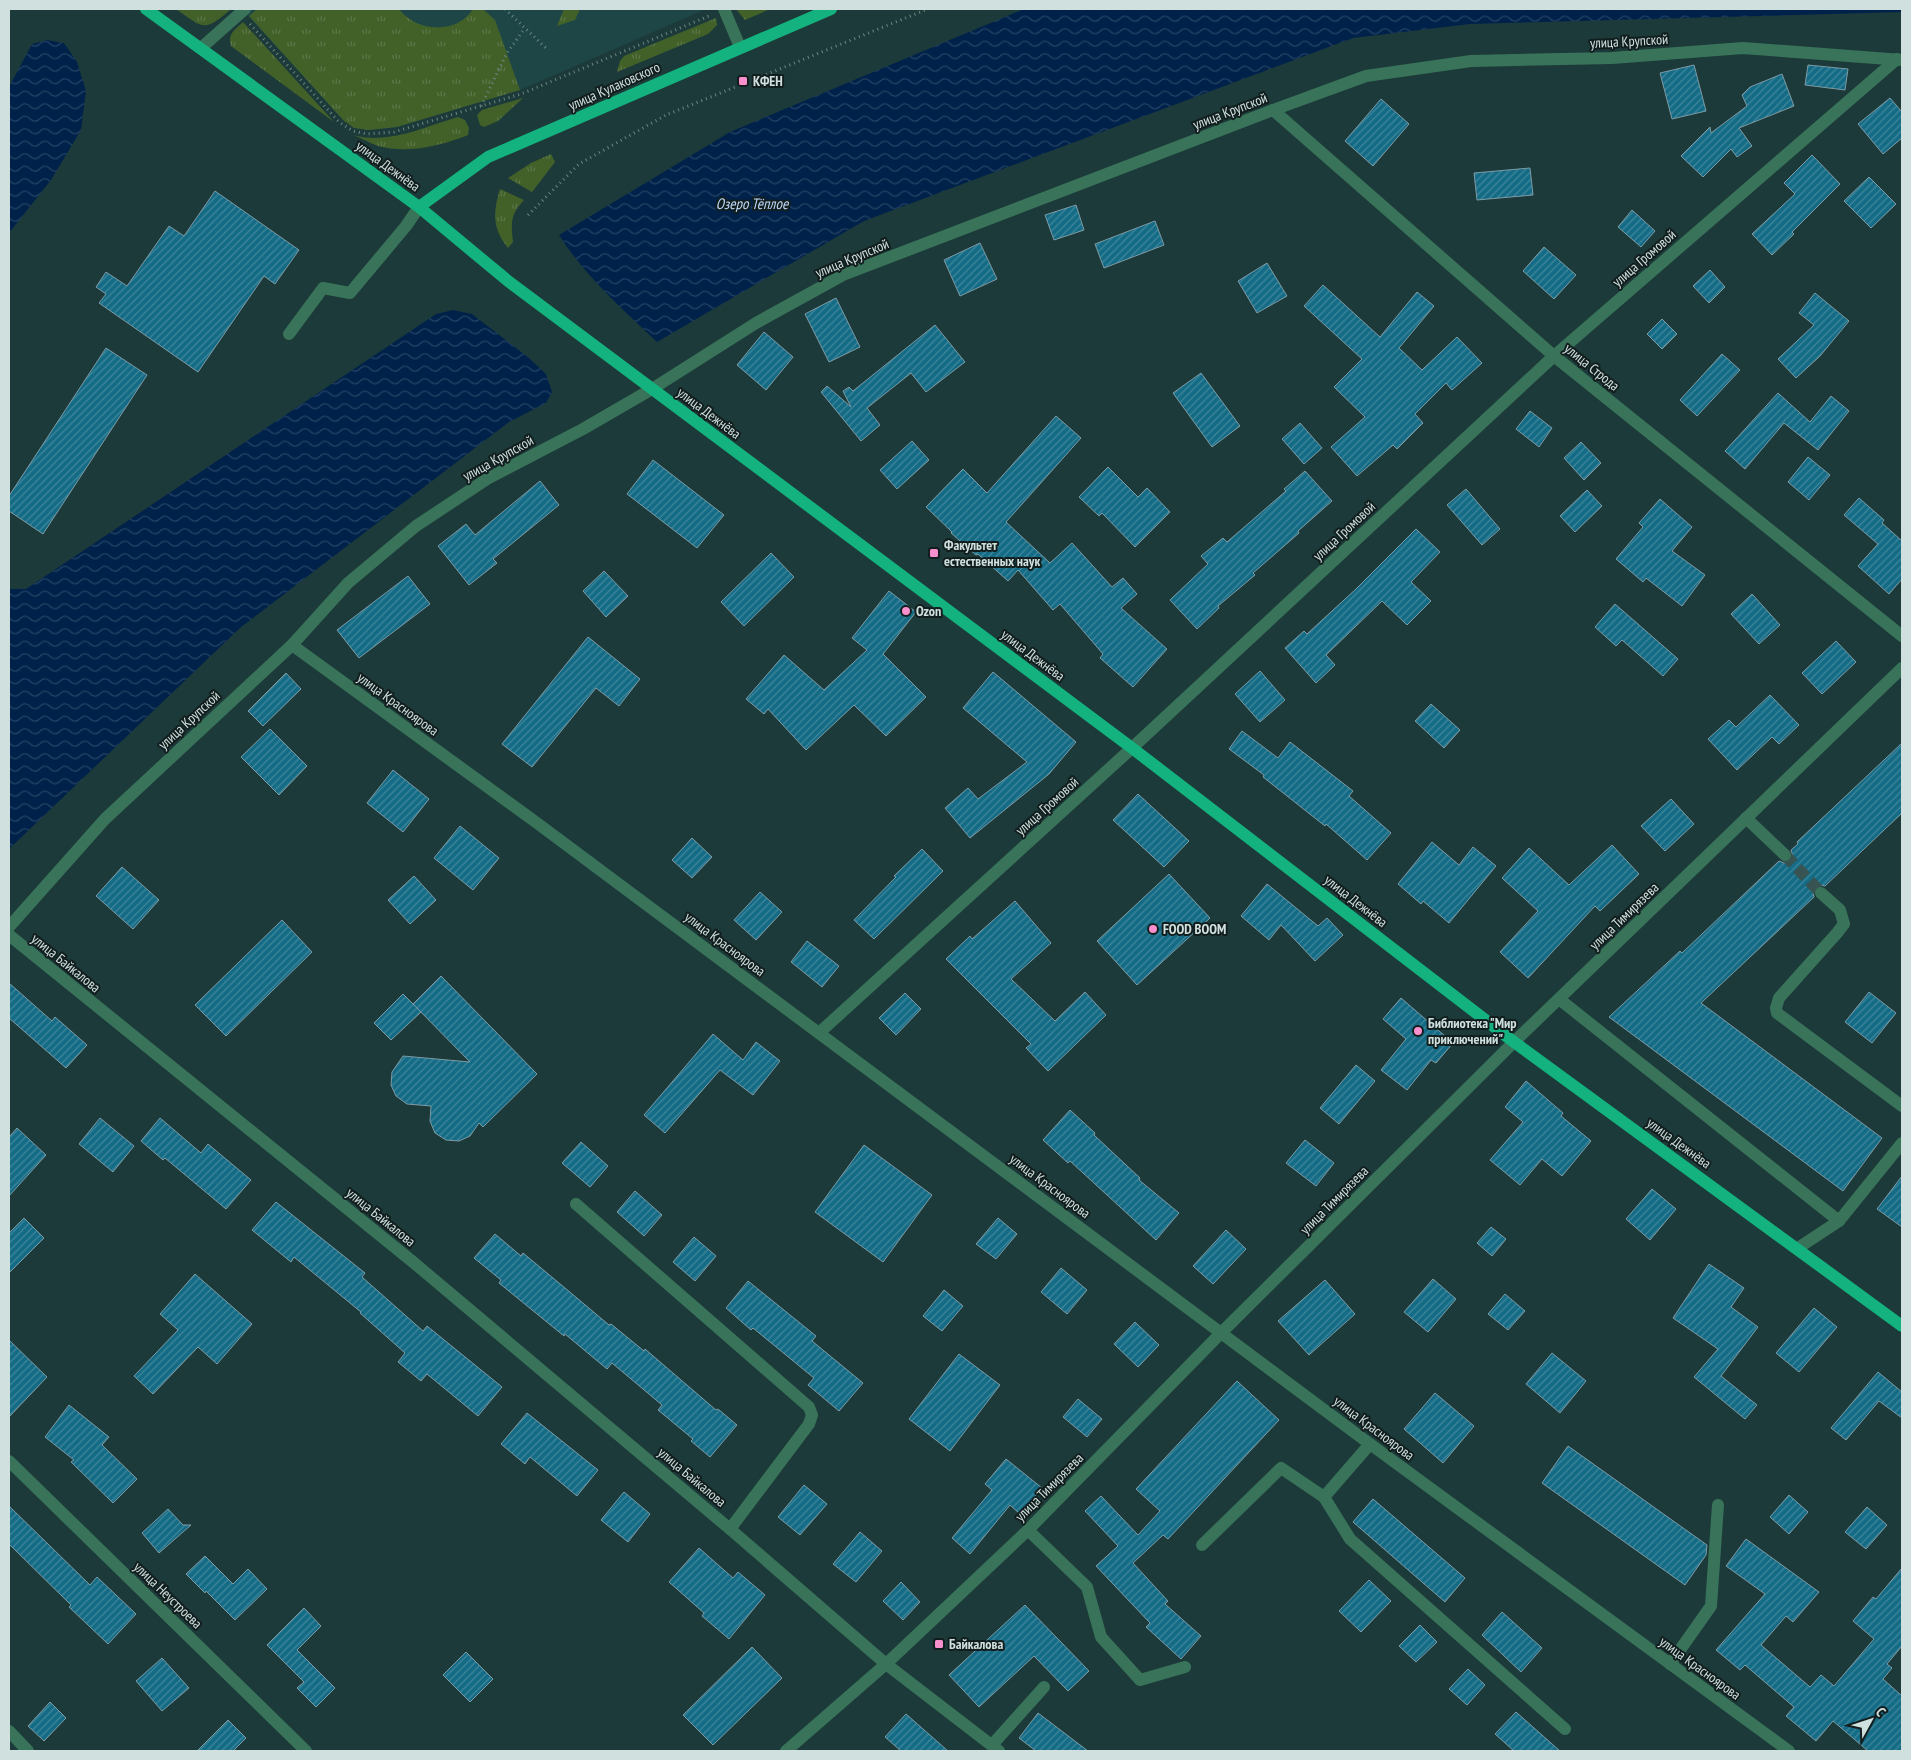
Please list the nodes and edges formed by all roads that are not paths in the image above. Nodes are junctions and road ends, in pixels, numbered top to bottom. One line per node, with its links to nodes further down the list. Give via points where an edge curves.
1 (146, 9): 6 (main road, улица Дежнёва)
2 (830, 9): 5 (main road, улица Кулаковского)
3 (242, 11): 6 (street)
4 (719, 11): 5 (street)
5 (740, 47): 9 (main road, улица Кулаковского, via 488,157)
6 (201, 48): 9 (main road, улица Дежнёва)
7 (1900, 60): 8 (street, улица Крупской, via 1743,48 1612,58 1471,61 1366,76); 11 (street, улица Громовой)
8 (1273, 110): 11 (street, улица Строда); 12 (street, улица Крупской, via 843,275 756,323)
9 (419, 207): 10 (street, via 350,293 323,288); 12 (main road, улица Дежнёва, via 508,281)
10 (289, 334)
11 (1554, 356): 13 (street, улица Строда); 16 (street, улица Громовой)
12 (652, 389): 14 (street, улица Крупской, via 487,479 416,526 348,583); 16 (main road, улица Дежнёва)
13 (1902, 636)
14 (292, 645): 20 (street, улица Крупской, via 105,819); 23 (street, улица Красноярова)
15 (1902, 668): 17 (street, улица Тимирязева)
16 (1132, 748): 23 (street, улица Громовой); 24 (main road, улица Дежнёва)
17 (1746, 818): 18 (street); 22 (street, улица Тимирязева)
18 (1785, 856)
19 (1821, 893): 25 (street, via 1840,910 1844,924 1779,998 1776,1012)
20 (9, 927)
21 (9, 935): 36 (street, улица Байкалова, via 413,1262)
22 (1559, 1000): 24 (street, улица Тимирязева); 28 (street)
23 (819, 1033): 31 (street, улица Красноярова)
24 (1514, 1042): 29 (main road, улица Дежнёва); 31 (street, улица Тимирязева)
25 (1902, 1106)
26 (1902, 1143): 28 (street)
27 (576, 1204): 36 (street, улица Байкалова, via 809,1407 812,1415 809,1424)
28 (1839, 1221): 29 (street)
29 (1798, 1248): 30 (main road, улица Дежнёва)
30 (1902, 1326)
31 (1222, 1333): 32 (street, улица Красноярова); 37 (street, улица Тимирязева)
32 (1370, 1444): 34 (street); 40 (street, улица Красноярова)
33 (9, 1461): 47 (street, улица Неустроева)
34 (1324, 1497): 38 (street, via 1281,1468); 43 (street, via 1350,1539)
35 (1718, 1506): 40 (street, via 1711,1606)
36 (730, 1529): 39 (street, улица Байкалова)
37 (1028, 1530): 39 (street, улица Тимирязева); 41 (street, via 1086,1586 1101,1637 1140,1680)
38 (1202, 1545)
39 (886, 1664): 45 (street, улица Байкалова); 48 (street, улица Тимирязева)
40 (1670, 1664): 49 (street, улица Красноярова)
41 (1185, 1667)
42 (1044, 1687): 45 (street)
43 (1565, 1728)
44 (9, 1731): 46 (street)
45 (995, 1748)
46 (28, 1751)
47 (306, 1751)
48 (786, 1751)
49 (1785, 1751)

